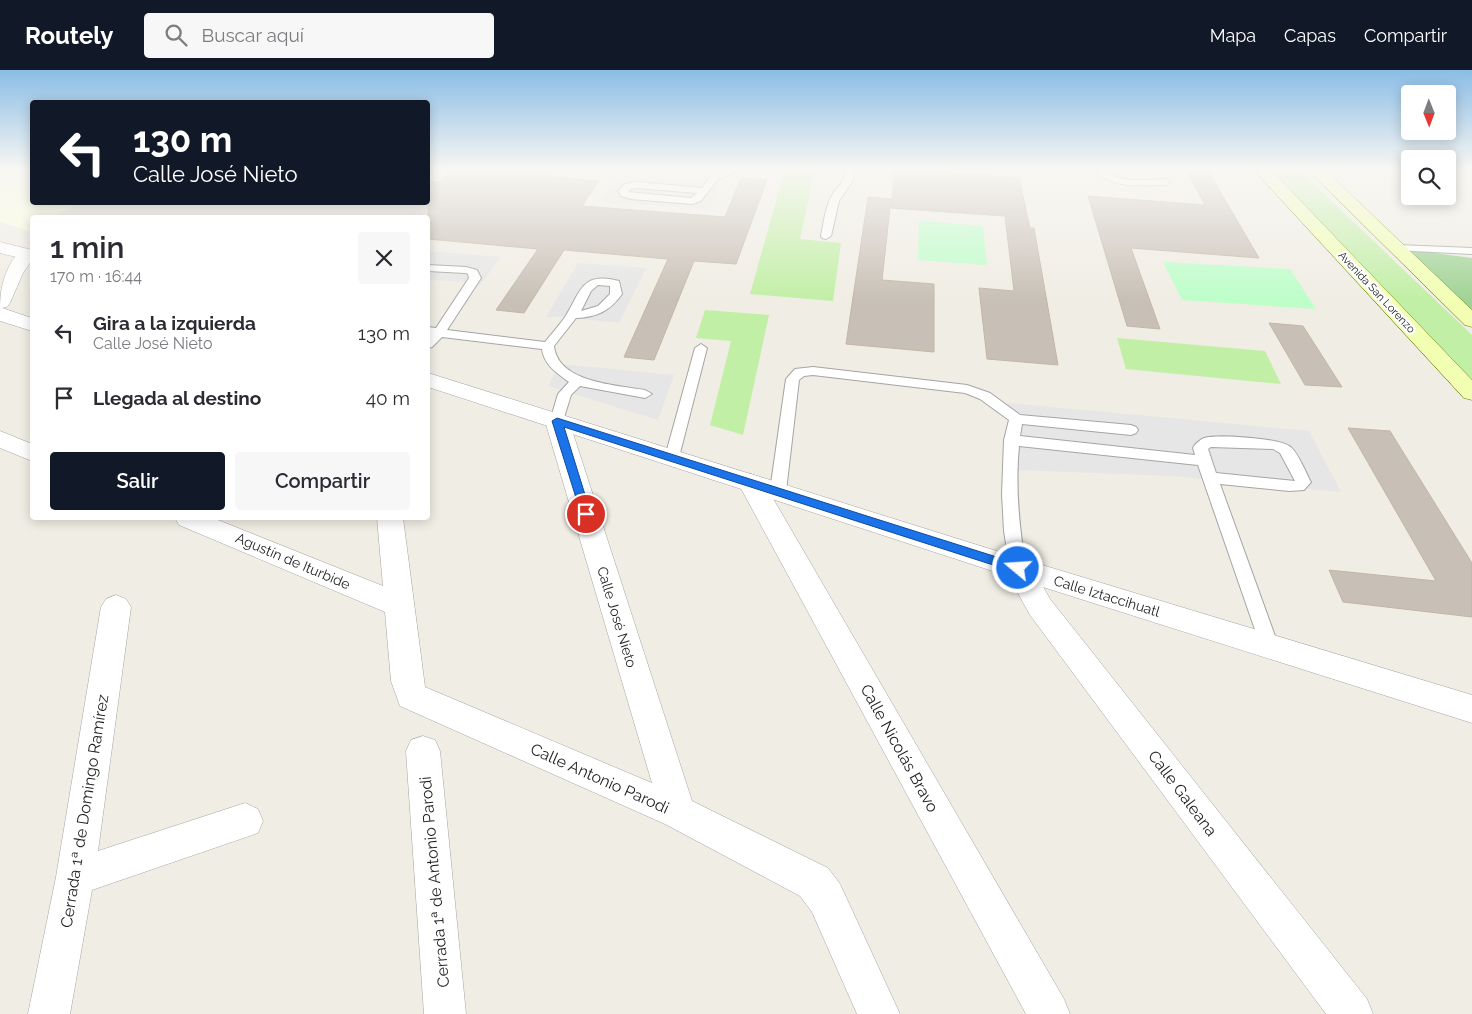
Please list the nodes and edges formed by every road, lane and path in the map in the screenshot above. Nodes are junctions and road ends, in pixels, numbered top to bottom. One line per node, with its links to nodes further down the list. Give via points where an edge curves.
1 (832, 213): 4 (lane)
2 (1302, 213): 20 (main road, Avenida San Lorenzo)
3 (1360, 213): 6 (main road)
4 (826, 236)
5 (0, 247): 8 (street)
6 (1397, 248): 7 (lane); 13 (main road)
7 (1472, 251)
8 (30, 255): 10 (street, via 14,272)
9 (430, 268): 15 (lane, via 466,270 473,272 475,278)
10 (0, 303)
11 (0, 314): 14 (street)
12 (572, 315): 16 (lane)
13 (1472, 321)
14 (30, 324)
15 (433, 332): 16 (lane)
16 (548, 346): 19 (lane, via 552,363)
17 (702, 348): 28 (lane)
18 (430, 381): 23 (street, Calle Iztaccihuatl)
19 (577, 382): 21 (lane); 23 (lane, via 565,394)
20 (1472, 393)
21 (644, 394)
22 (1016, 419): 24 (lane); 26 (lane); 31 (lane, via 985,396 967,389 813,370 800,372 793,378)
23 (557, 421): 28 (street, Calle Iztaccihuatl); 40 (street, Calle José Nieto)
24 (1132, 430)
25 (0, 439): 27 (street)
26 (1011, 440): 29 (lane); 34 (lane, via 1010,531)
27 (30, 452)
28 (672, 457): 31 (street, Calle Iztaccihuatl)
29 (1204, 461): 30 (lane); 30 (lane, via 1200,448 1208,442 1276,445 1286,450 1302,482 1299,486 1289,486)
30 (1210, 478): 37 (lane)
31 (764, 487): 34 (street, Calle Iztaccihuatl); 46 (street, Calle Nicolás Bravo)
32 (193, 520): 35 (street, Agustín de Iturbide)
33 (390, 520): 35 (street, Calle Antonio Parodi)
34 (1018, 568): 37 (street, Calle Iztaccihuatl); 47 (street, Calle Galeana, via 1040,607)
35 (398, 605): 40 (street, Calle Antonio Parodi, via 411,696)
36 (116, 607): 42 (street, Cerrada 1ª de Domingo Ramírez)
37 (1270, 647): 38 (street, Calle Iztaccihuatl)
38 (1472, 709)
39 (423, 751): 44 (street, Cerrada 1ª de Antonio Parodi)
40 (678, 812): 45 (street, Calle Antonio Parodi, via 814,882 826,898)
41 (246, 821): 42 (street)
42 (75, 877): 43 (street, Cerrada 1ª de Domingo Ramírez)
43 (49, 1014)
44 (445, 1014)
45 (878, 1014)
46 (1049, 1014)
47 (1352, 1014)

